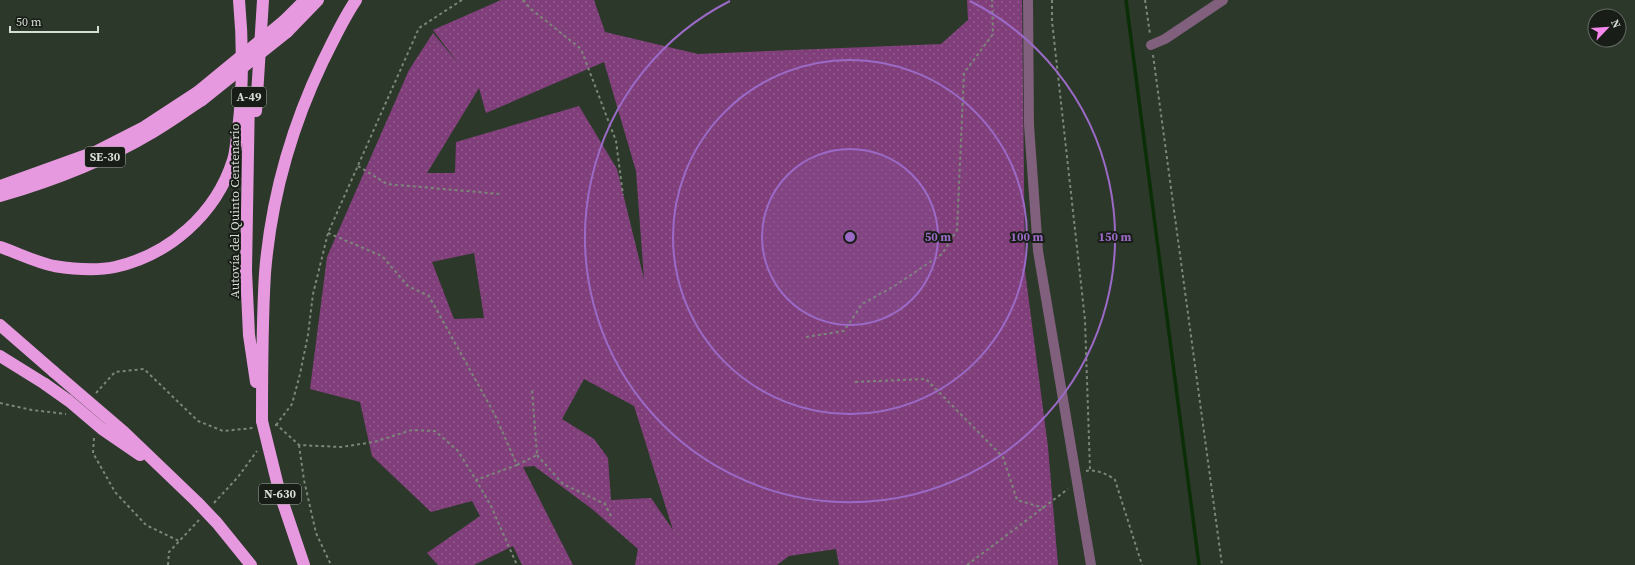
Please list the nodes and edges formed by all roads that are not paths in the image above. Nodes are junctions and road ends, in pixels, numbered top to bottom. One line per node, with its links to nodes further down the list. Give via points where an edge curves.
1 (239, 0): 15 (highway, via 242,38 240,110 234,153 222,186 207,211 175,241 158,251 114,268 53,266)
2 (248, 0): 13 (highway, Autovía del Quinto Centenario / A-49)
3 (263, 0): 13 (highway)
4 (305, 0): 9 (highway)
5 (318, 0): 9 (highway, SE-30)
6 (356, 0): 18 (highway, via 307,95 286,156 277,194 266,272 262,326)
7 (1028, 0): 22 (street, via 1029,125 1038,251)
8 (1223, 0): 10 (street, via 1165,39)
9 (286, 26): 11 (highway, SE-30, bridge)
10 (1151, 45)
11 (200, 96): 12 (highway, via 95,152); 14 (highway, SE-30, via 153,133 118,151 71,172)
12 (0, 186)
13 (248, 194): 18 (highway, Autovía del Quinto Centenario / A-49, via 246,271 249,335)
14 (0, 196)
15 (0, 247)
16 (0, 325): 19 (highway, bridge, via 124,432)
17 (0, 356): 19 (highway, bridge, via 45,384 102,429)
18 (263, 424): 21 (highway, N-630, bridge, via 280,494)
19 (167, 474): 20 (highway, bridge, via 217,523)
20 (251, 565)
21 (304, 565)
22 (1091, 565)

